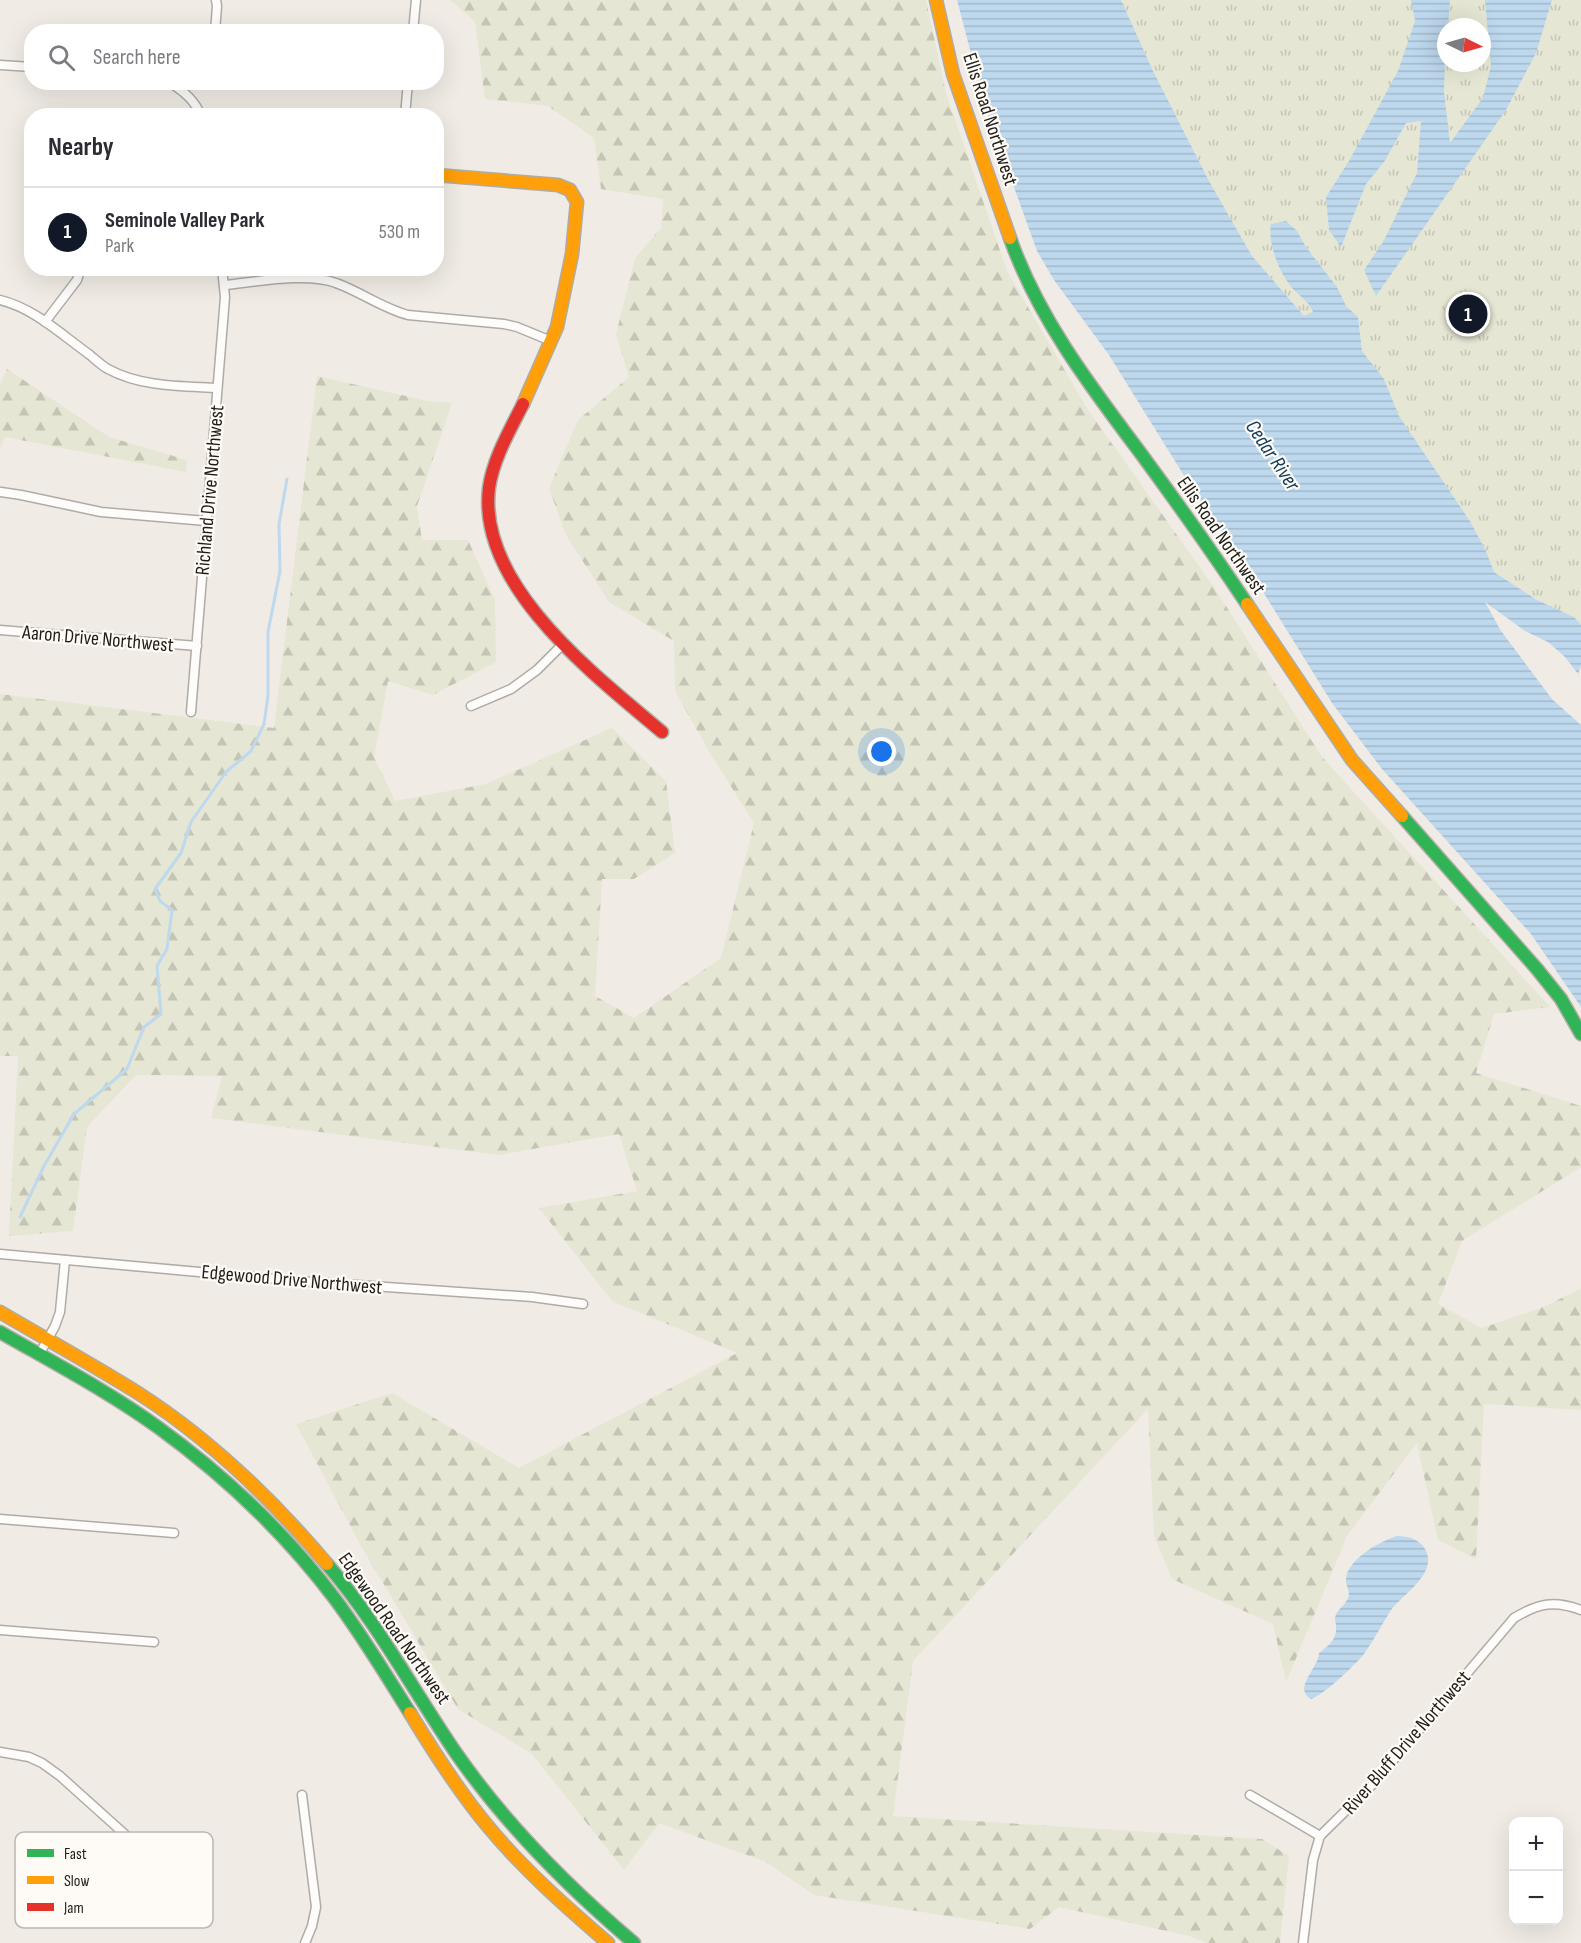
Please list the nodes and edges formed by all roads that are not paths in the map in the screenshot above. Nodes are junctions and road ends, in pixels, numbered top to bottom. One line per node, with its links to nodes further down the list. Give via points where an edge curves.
1 (216, 0): 4 (street)
2 (416, 0): 5 (street)
3 (936, 0): 28 (street, Ellis Road Northwest, via 953,74 1018,261 1042,312 1352,760 1537,969 1561,999)
4 (216, 24)
5 (414, 24)
6 (0, 64): 7 (street)
7 (24, 66)
8 (187, 90): 10 (street)
9 (407, 90): 11 (street)
10 (196, 108)
11 (406, 108)
12 (444, 176): 18 (street, via 558,185 574,196 577,203 572,252 560,318)
13 (78, 276): 17 (street)
14 (223, 276): 15 (street, Richland Drive Northwest)
15 (225, 285): 18 (street, via 323,279 408,315 504,324); 19 (street, Richland Drive Northwest)
16 (0, 300): 17 (street, via 19,305)
17 (45, 322): 19 (street, via 108,369 135,380)
18 (551, 341): 23 (street, via 495,464 488,505 491,534 502,564)
19 (217, 388): 21 (street, Richland Drive Northwest)
20 (1, 492): 21 (street, via 101,512)
21 (206, 521): 24 (street, Richland Drive Northwest)
22 (0, 630): 24 (street, Aaron Drive Northwest)
23 (563, 644): 25 (street, via 512,689); 27 (street)
24 (196, 646): 26 (street, Richland Drive Northwest)
25 (471, 706)
26 (191, 712)
27 (662, 732)
28 (1581, 1034)
29 (0, 1254): 30 (street, Edgewood Drive Northwest)
30 (65, 1260): 31 (street, Edgewood Drive Northwest); 34 (street, via 60,1312)
31 (583, 1304)
32 (0, 1312): 34 (street, Edgewood Road Northwest)
33 (0, 1332): 35 (street, Edgewood Road Northwest)
34 (47, 1340): 35 (street); 48 (street, Edgewood Road Northwest, via 110,1376 184,1426 290,1521 343,1583 457,1754 500,1810 537,1853)
35 (39, 1355): 47 (street, Edgewood Road Northwest, via 159,1428 226,1482 278,1533 332,1594 485,1823 522,1864)
36 (0, 1519): 37 (street)
37 (174, 1533)
38 (1581, 1610): 45 (street, River Bluff Drive Northwest, via 1547,1603 1514,1618 1373,1784)
39 (0, 1629): 40 (street)
40 (154, 1642)
41 (0, 1752): 44 (street, via 42,1763)
42 (302, 1795): 46 (street, via 316,1907)
43 (1250, 1795): 45 (street)
44 (122, 1832)
45 (1320, 1836): 49 (street, via 1313,1860)
46 (305, 1943)
47 (608, 1943)
48 (634, 1943)
49 (1303, 1943)

